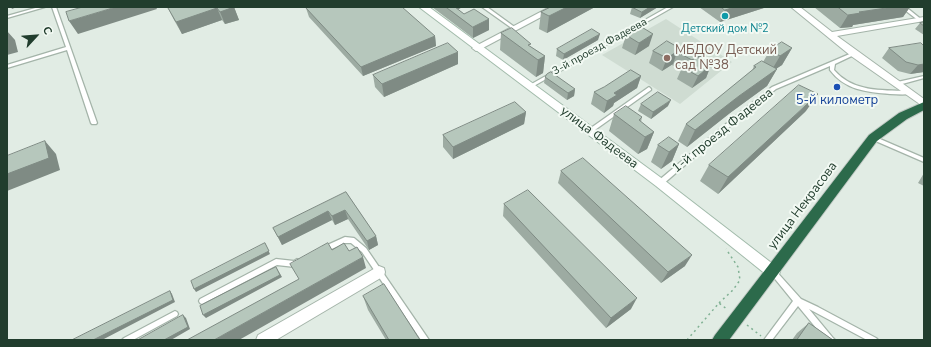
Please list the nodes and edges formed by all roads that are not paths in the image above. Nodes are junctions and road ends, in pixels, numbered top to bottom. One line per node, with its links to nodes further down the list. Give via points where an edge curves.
1 (43, 7): 9 (lane)
2 (54, 7): 13 (lane)
3 (423, 7): 14 (main road, улица Фадеева)
4 (484, 7): 11 (lane)
5 (556, 7): 11 (street)
6 (671, 7): 20 (lane, 3-й проезд Фадеева)
7 (795, 7): 12 (street)
8 (903, 7): 10 (lane)
9 (7, 18)
10 (922, 19): 12 (street)
11 (514, 28): 14 (street)
12 (829, 35): 15 (street)
13 (68, 48): 17 (lane); 24 (lane)
14 (476, 48): 20 (main road, улица Фадеева)
15 (854, 54): 16 (lane, 1-й проезд Фадеева); 19 (street)
16 (833, 63): 22 (lane, via 834,74 847,84); 28 (lane, 1-й проезд Фадеева, via 774,88)
17 (7, 67)
18 (924, 77): 19 (lane)
19 (895, 85): 22 (street)
20 (530, 86): 25 (main road, улица Фадеева)
21 (648, 89): 25 (lane)
22 (907, 93): 23 (street)
23 (924, 105): 26 (highway, улица Некрасова, via 903,116)
24 (94, 123)
25 (590, 131): 28 (main road, улица Фадеева)
26 (873, 138): 27 (lane); 32 (highway, улица Некрасова)
27 (924, 160)
28 (660, 183): 32 (main road, улица Фадеева)
29 (317, 252): 31 (lane, via 352,240 364,250)
30 (306, 258): 33 (lane, via 294,264 276,262)
31 (379, 272): 37 (street); 38 (lane)
32 (773, 272): 34 (lane); 39 (highway, улица Некрасова)
33 (202, 301)
34 (797, 301): 40 (lane); 41 (lane); 42 (lane)
35 (175, 314): 36 (lane)
36 (126, 340)
37 (263, 340)
38 (425, 340)
39 (720, 340)
40 (768, 340)
41 (831, 340)
42 (874, 340)

